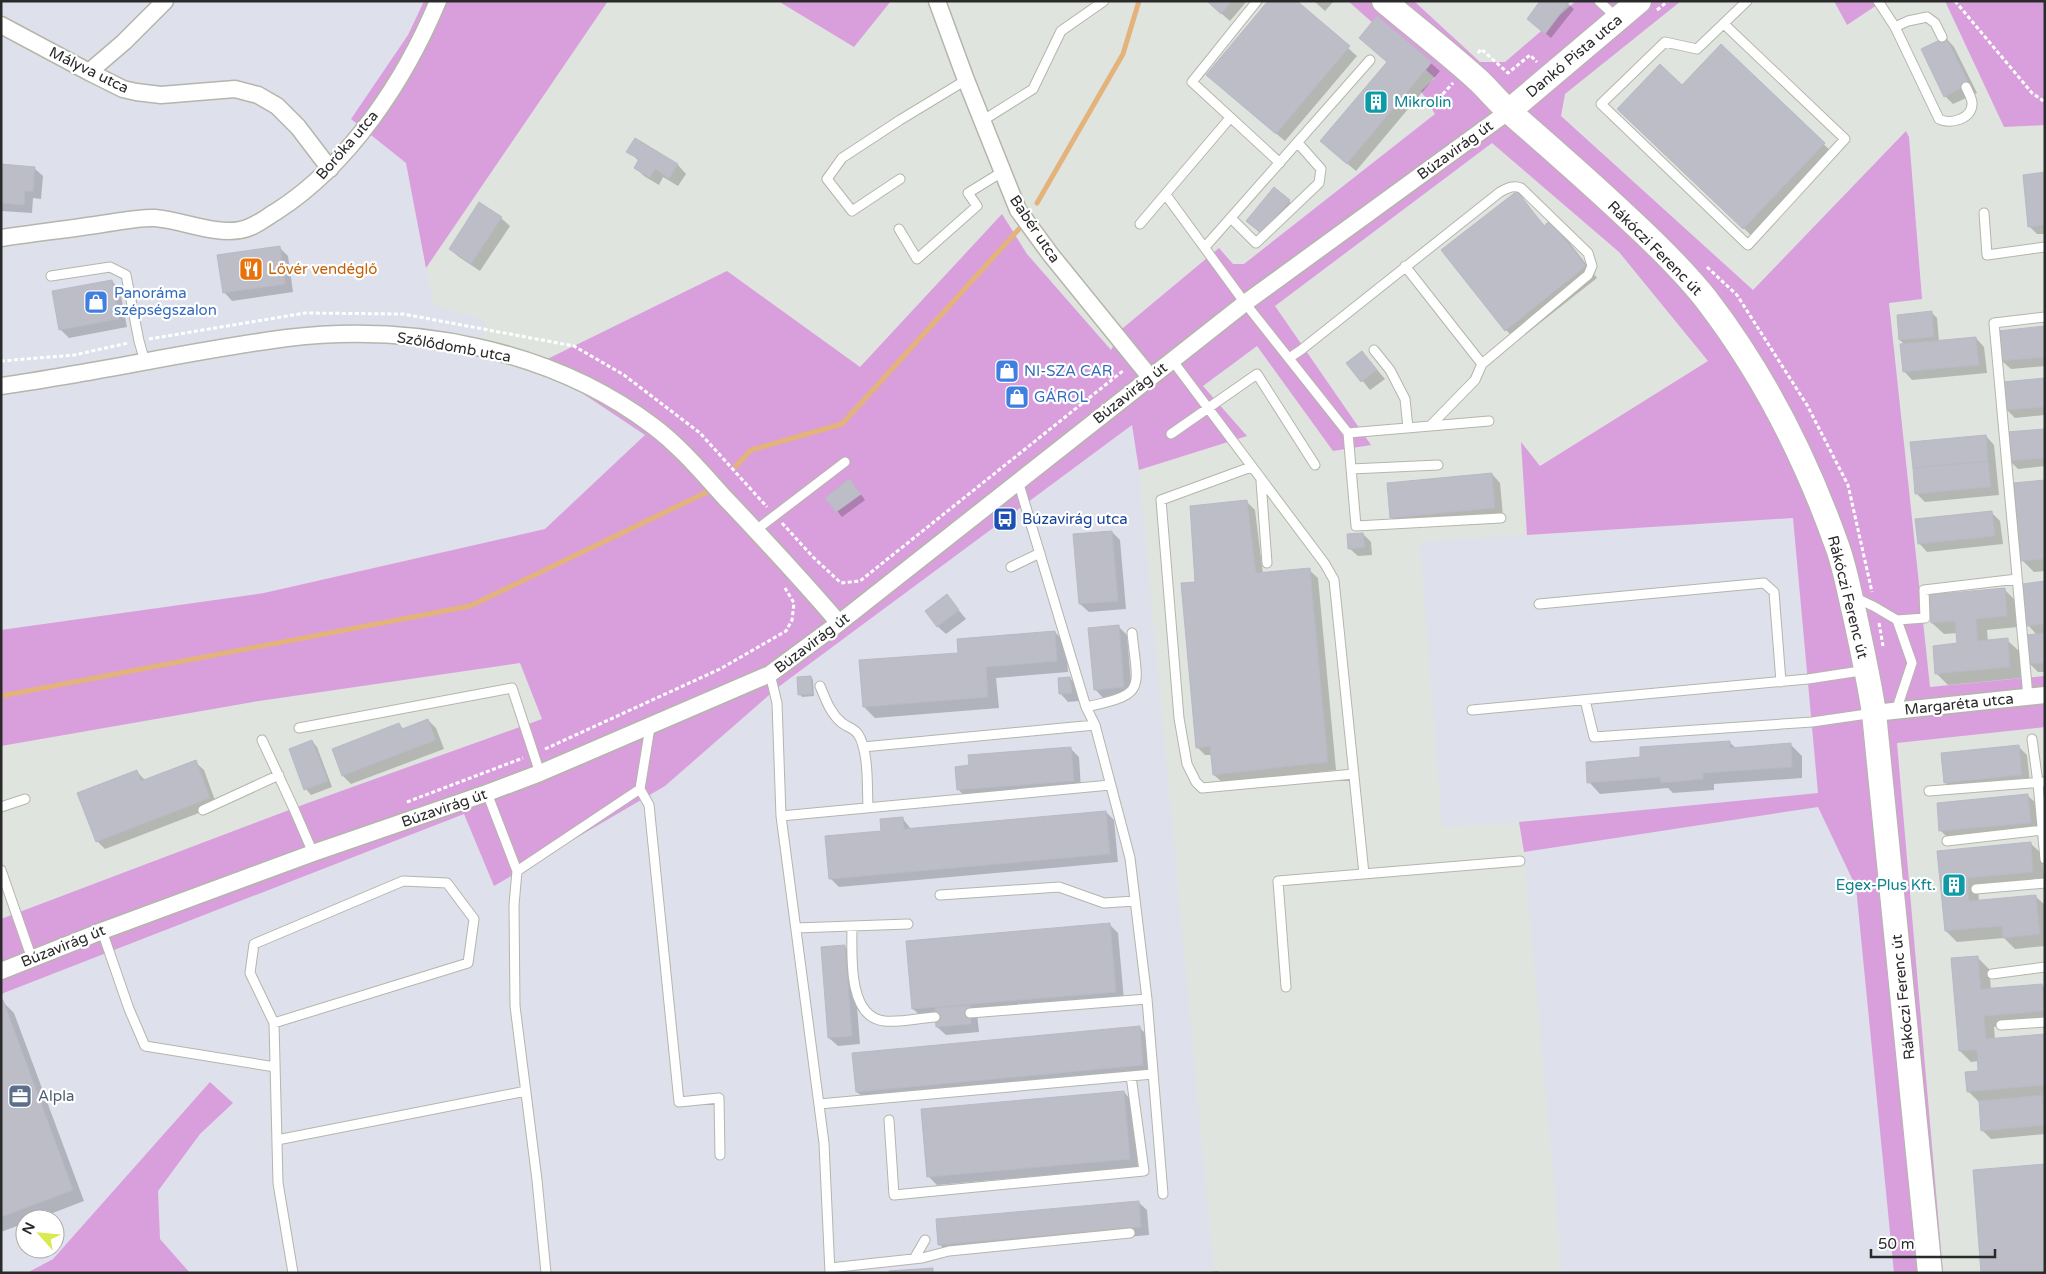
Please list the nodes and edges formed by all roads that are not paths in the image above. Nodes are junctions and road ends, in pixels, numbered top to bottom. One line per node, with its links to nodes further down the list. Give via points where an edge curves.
1 (165, 1): 17 (street)
2 (438, 1): 25 (street, Boróka utca, via 377,112)
3 (938, 1): 18 (street, Babér utca)
4 (1104, 1): 22 (lane, via 1061,31 1033,89)
5 (1257, 1): 21 (lane, via 1192,82)
6 (1384, 1): 20 (main road, Rákóczi Ferenc út, via 1465,68)
7 (1599, 1): 11 (lane)
8 (1639, 1): 11 (main road, Dankó Pista utca)
9 (1746, 1): 12 (lane)
10 (1878, 1): 14 (lane)
11 (1618, 19): 20 (main road, Dankó Pista utca)
12 (1724, 24): 12 (lane, via 1844,139 1748,246 1601,104 1665,42 1697,49)
13 (1, 25): 17 (street, Mályva utca)
14 (1895, 28): 15 (lane, via 1927,17 1935,23); 19 (lane, via 1939,119 1955,121 1969,112 1972,102)
15 (1942, 37)
16 (1370, 60): 23 (lane)
17 (89, 72): 25 (street, Mályva utca, via 123,89 146,94 235,90 258,95 277,106 298,127)
18 (966, 80): 22 (street, Babér utca); 27 (lane, via 842,158 827,179 852,211)
19 (1966, 87)
20 (1509, 111): 38 (street, Búzavirág út); 66 (main road, Rákóczi Ferenc út, via 1641,230 1705,298 1758,376 1792,437 1837,544)
21 (1230, 118): 24 (lane); 28 (lane)
22 (982, 121): 26 (street, Babér utca)
23 (1298, 143): 24 (lane); 30 (lane, via 1321,169 1319,183 1256,243)
24 (1280, 163): 30 (lane)
25 (330, 169): 33 (street, Boróka utca, via 297,198 242,230 219,230 154,218)
26 (1002, 172): 32 (lane, via 968,193 977,206 917,259); 45 (street, Babér utca, via 1018,210 1045,248)
27 (900, 179)
28 (1166, 195): 31 (lane); 34 (lane)
29 (1984, 213): 35 (lane, via 1987,255)
30 (1231, 218): 34 (lane)
31 (1140, 224)
32 (899, 230)
33 (1, 238)
34 (1205, 247): 38 (lane)
35 (2045, 247)
36 (1405, 266): 41 (lane); 44 (lane); 44 (lane, via 1500,192 1516,186 1588,253 1592,266 1588,275)
37 (52, 276): 43 (lane, via 110,267 126,275)
38 (1245, 303): 41 (lane); 42 (street, Búzavirág út)
39 (2045, 317): 65 (lane, via 1994,322)
40 (1374, 350): 50 (lane, via 1406,399)
41 (1289, 358): 51 (lane)
42 (1172, 360): 45 (street, Búzavirág út); 47 (lane)
43 (145, 362): 46 (street, Szőlődomb utca); 61 (street, Szőlődomb utca, via 285,338 344,333 421,338 501,353 568,377 654,426 688,457)
44 (1482, 364): 49 (lane, via 1475,380)
45 (1150, 377): 59 (street, Búzavirág út)
46 (1, 386)
47 (1208, 409): 52 (lane); 54 (lane, via 1256,374); 56 (lane)
48 (1489, 421): 49 (lane)
49 (1431, 425): 50 (lane)
50 (1408, 428): 51 (lane)
51 (1348, 433): 57 (lane)
52 (1171, 434)
53 (845, 462): 61 (lane)
54 (1315, 465)
55 (1438, 465): 57 (lane)
56 (1252, 467): 58 (lane); 88 (lane, via 1161,500 1179,718 1187,764 1202,788)
57 (1351, 469): 60 (lane, via 1356,526)
58 (1261, 480): 63 (lane); 88 (lane, via 1334,580)
59 (1018, 481): 62 (lane); 69 (street, Búzavirág út)
60 (1501, 518)
61 (756, 530): 69 (street, Szőlődomb utca)
62 (1040, 553): 64 (lane); 78 (lane)
63 (1267, 563)
64 (1012, 568)
65 (2017, 579): 68 (lane, via 1924,590 1925,618); 76 (lane)
66 (1850, 596): 68 (lane); 71 (main road, Rákóczi Ferenc út)
67 (1539, 604): 73 (lane, via 1764,583 1774,592)
68 (1897, 620): 80 (lane, via 1912,663)
69 (839, 623): 72 (street, Búzavirág út)
70 (1132, 633): 78 (lane, via 1137,678 1134,690 1118,700)
71 (1867, 670): 73 (lane); 80 (main road, Rákóczi Ferenc út)
72 (770, 674): 82 (street, Búzavirág út); 99 (lane, via 777,703)
73 (1781, 682): 77 (lane)
74 (820, 686): 86 (lane, via 830,711 855,730)
75 (2045, 695): 76 (street, Margaréta utca)
76 (2028, 696): 80 (street, Margaréta utca)
77 (1585, 700): 79 (lane); 80 (lane, via 1594,737 1812,722)
78 (1086, 707): 81 (lane)
79 (1472, 710)
80 (1885, 712): 142 (main road, Rákóczi Ferenc út)
81 (1095, 725): 86 (lane); 91 (lane)
82 (650, 727): 87 (street, Búzavirág út); 92 (lane)
83 (299, 728): 87 (lane, via 512,688)
84 (2032, 739): 90 (lane)
85 (262, 740): 89 (lane)
86 (864, 747): 97 (lane)
87 (540, 773): 94 (street, Búzavirág út)
88 (1354, 774): 107 (lane)
89 (279, 775): 98 (lane); 102 (lane)
90 (2041, 782): 93 (lane); 100 (lane)
91 (1110, 785): 97 (lane); 111 (lane, via 1130,858)
92 (640, 789): 106 (lane); 134 (lane, via 649,805 679,1102 719,1098)
93 (1929, 791)
94 (487, 793): 102 (street, Búzavirág út); 106 (lane)
95 (25, 799): 96 (lane)
96 (1, 807)
97 (868, 808): 99 (lane)
98 (203, 810)
99 (781, 816): 114 (lane)
100 (2042, 830): 101 (lane); 103 (lane)
101 (1947, 841)
102 (313, 853): 115 (street, Búzavirág út)
103 (2045, 859)
104 (1520, 861): 107 (lane)
105 (1, 870): 116 (lane)
106 (517, 871): 130 (lane, via 515,1006)
107 (1364, 874): 120 (lane, via 1278,881)
108 (2045, 882): 109 (lane)
109 (1976, 889)
110 (940, 895): 111 (lane, via 1058,887 1104,902)
111 (1135, 901): 121 (lane)
112 (908, 924): 113 (lane)
113 (852, 926): 114 (lane); 123 (lane, via 853,982 865,1011 874,1019 886,1021)
114 (796, 928): 131 (lane)
115 (102, 931): 116 (street, Búzavirág út); 127 (lane, via 145,1046)
116 (32, 959): 118 (street, Búzavirág út)
117 (2045, 967): 119 (lane)
118 (1, 971)
119 (1992, 974)
120 (1286, 987)
121 (1147, 999): 122 (lane); 128 (lane)
122 (970, 1013)
123 (935, 1017)
124 (2045, 1022): 126 (lane)
125 (274, 1023): 125 (lane, via 250,973 254,944 403,881 447,883 474,919 468,963); 127 (lane)
126 (2001, 1025)
127 (275, 1068): 133 (lane)
128 (1153, 1074): 129 (lane); 135 (lane)
129 (1131, 1076): 131 (lane); 132 (lane, via 1144,1171 894,1195)
130 (526, 1091): 133 (lane); 141 (lane)
131 (819, 1104): 139 (lane)
132 (889, 1120)
133 (277, 1140): 140 (lane, via 278,1183)
134 (720, 1155)
135 (1163, 1194)
136 (1130, 1233): 138 (lane, via 949,1251)
137 (925, 1240): 138 (lane)
138 (914, 1259): 139 (lane)
139 (830, 1270)
140 (293, 1273)
141 (546, 1273)
142 (1930, 1273)

